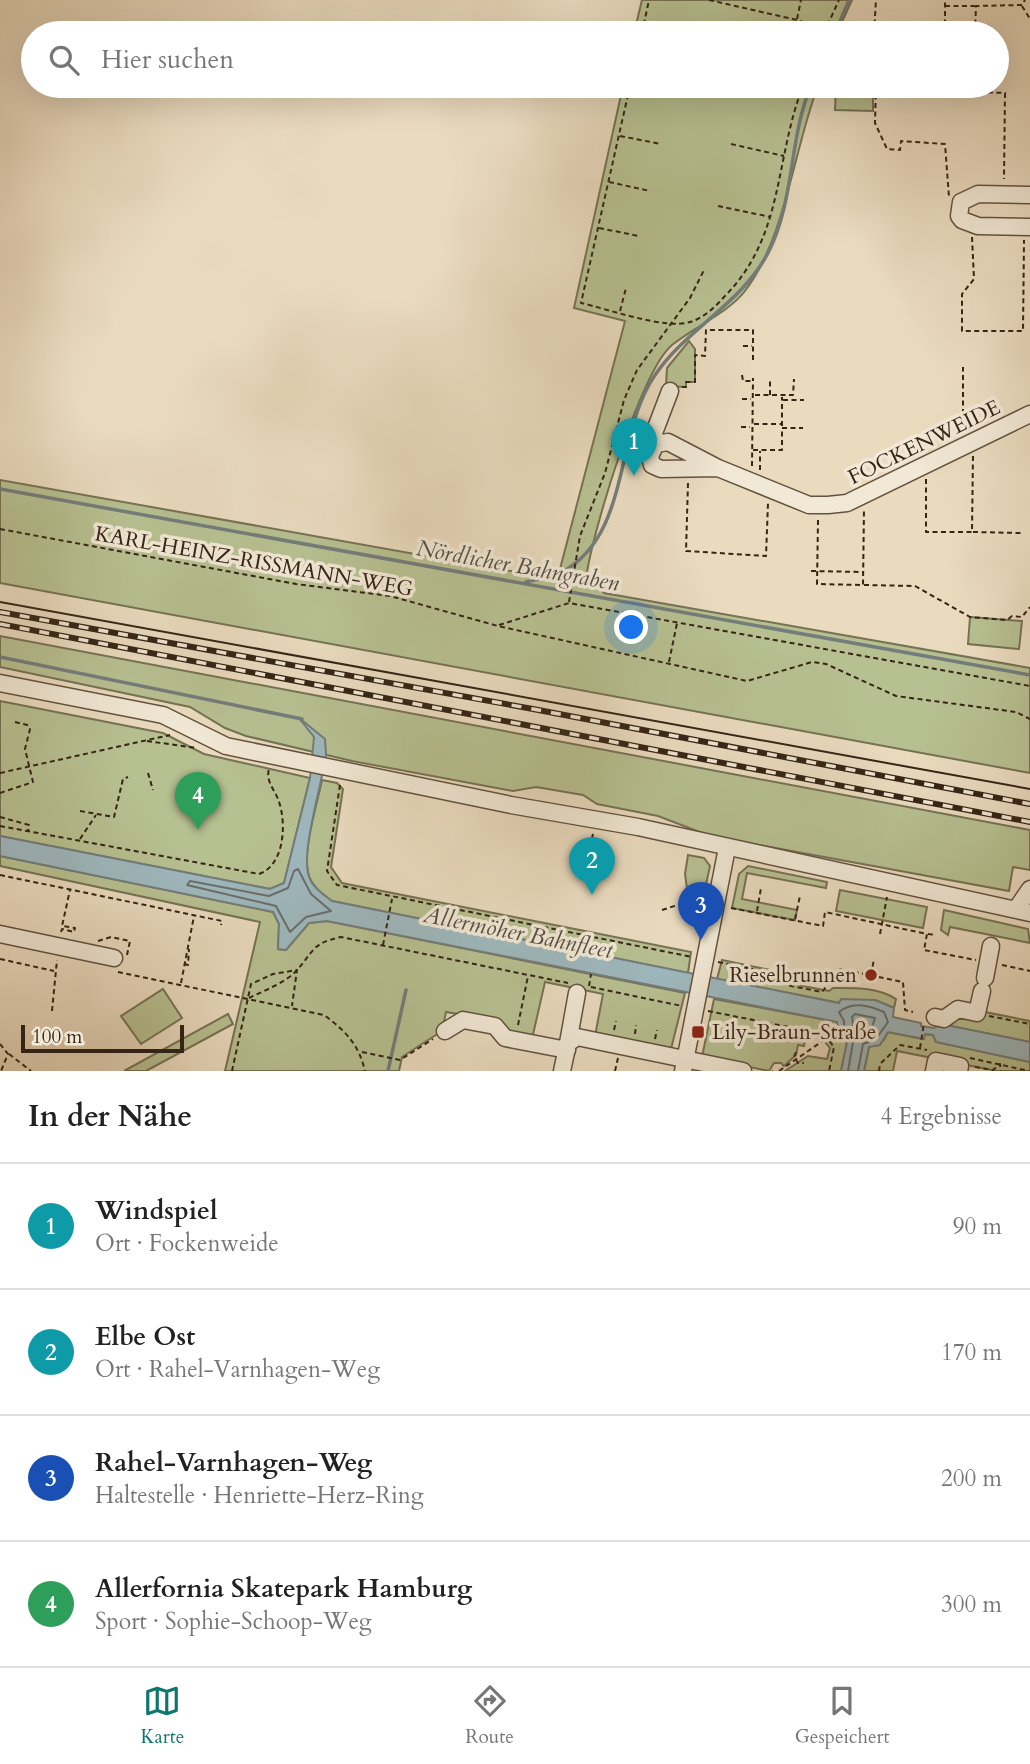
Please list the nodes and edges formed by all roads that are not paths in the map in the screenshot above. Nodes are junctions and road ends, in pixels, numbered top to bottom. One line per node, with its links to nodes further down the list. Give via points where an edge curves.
1 (1030, 195): 2 (street, via 972,195 959,209 962,220 972,226)
2 (1027, 227)
3 (670, 391): 5 (street, via 654,433)
4 (1030, 414): 6 (street, FOCKENWEIDE, via 847,503 808,505 768,488 756,475)
5 (656, 444): 6 (street, FOCKENWEIDE, via 668,443); 6 (street, FOCKENWEIDE, via 650,456 652,465 661,469)
6 (718, 468)
7 (0, 682): 8 (street, via 163,715 250,757 271,756)
8 (727, 848): 10 (street); 19 (street)
9 (1030, 889): 10 (street)
10 (1023, 910)
11 (0, 934): 12 (street, via 60,941)
12 (114, 958)
13 (987, 969): 15 (street, via 977,1013 958,1009)
14 (583, 990): 17 (street)
15 (930, 1020)
16 (445, 1031): 17 (street, via 463,1020 495,1026 505,1038)
17 (570, 1042): 19 (street); 21 (street)
18 (934, 1064): 20 (street)
19 (684, 1066): 22 (street)
20 (961, 1067)
21 (562, 1071)
22 (743, 1071)

